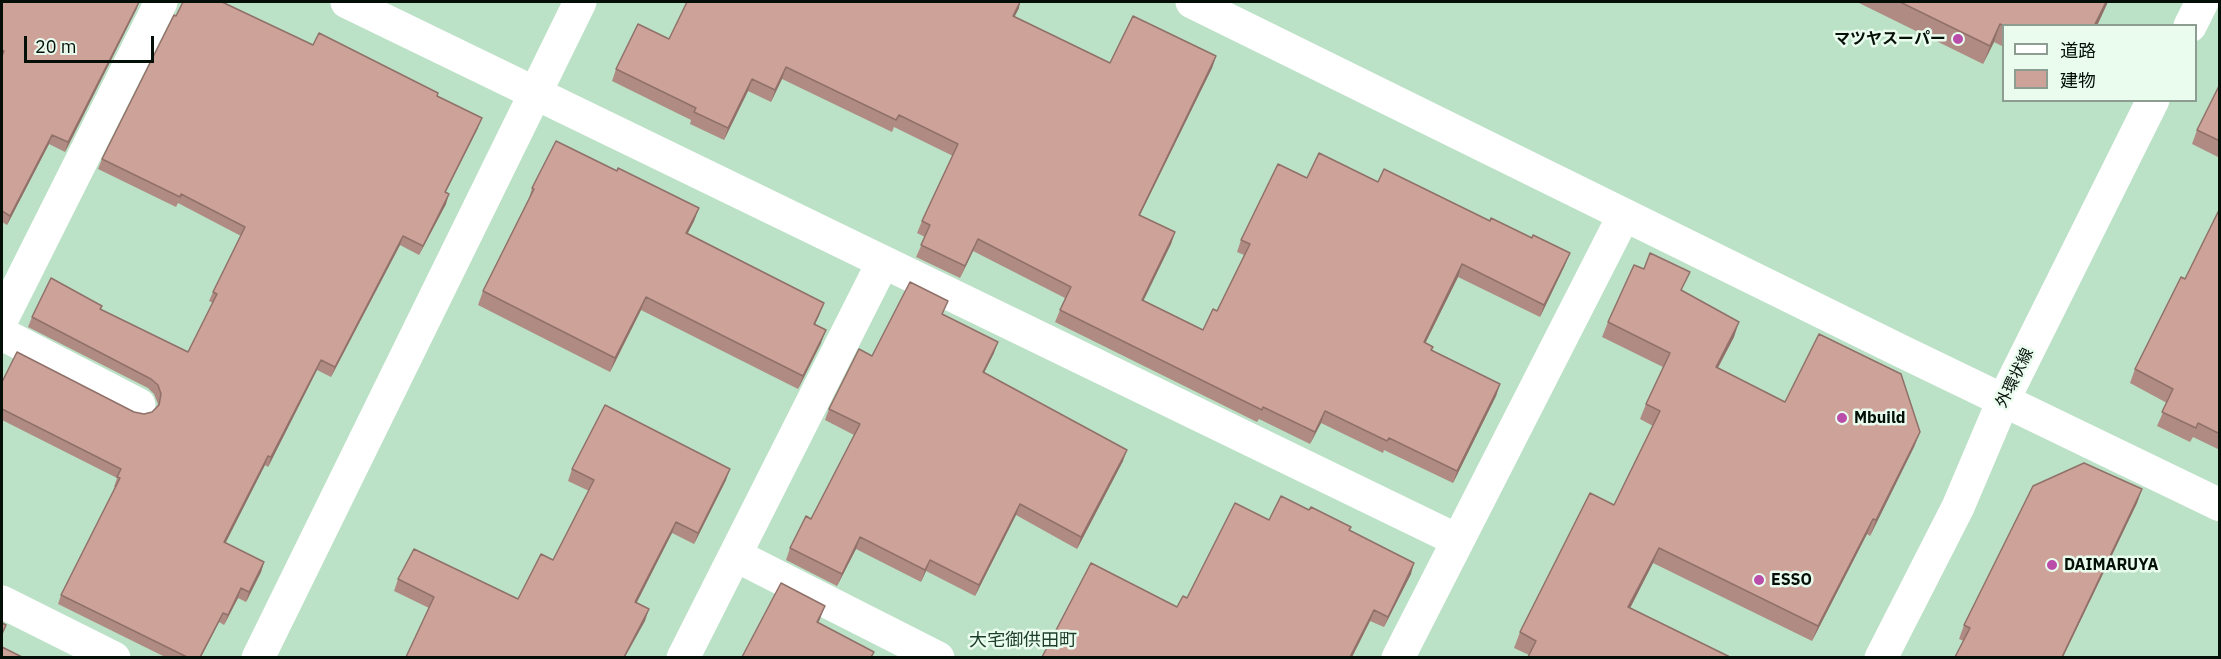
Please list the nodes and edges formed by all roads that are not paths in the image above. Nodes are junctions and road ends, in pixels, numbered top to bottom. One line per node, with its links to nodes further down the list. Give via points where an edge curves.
1 (161, 2): 12 (street)
2 (347, 2): 8 (street)
3 (580, 2): 8 (street)
4 (1192, 2): 6 (street)
5 (2202, 2): 7 (street)
6 (1228, 9): 10 (street)
7 (2191, 24)
8 (535, 93): 11 (street); 21 (street)
9 (2152, 102): 14 (street, 外環状線)
10 (1624, 215): 14 (street); 17 (street)
11 (884, 262): 17 (street); 18 (street)
12 (2, 320)
13 (2, 334): 15 (street)
14 (2003, 401): 16 (street); 25 (street, 外環状線, via 1958,507)
15 (139, 405)
16 (2220, 505)
17 (1457, 540): 24 (street)
18 (735, 555): 22 (street); 23 (street)
19 (2, 602): 20 (street)
20 (114, 657)
21 (258, 657)
22 (683, 657)
23 (938, 657)
24 (1398, 657)
25 (1881, 657)

